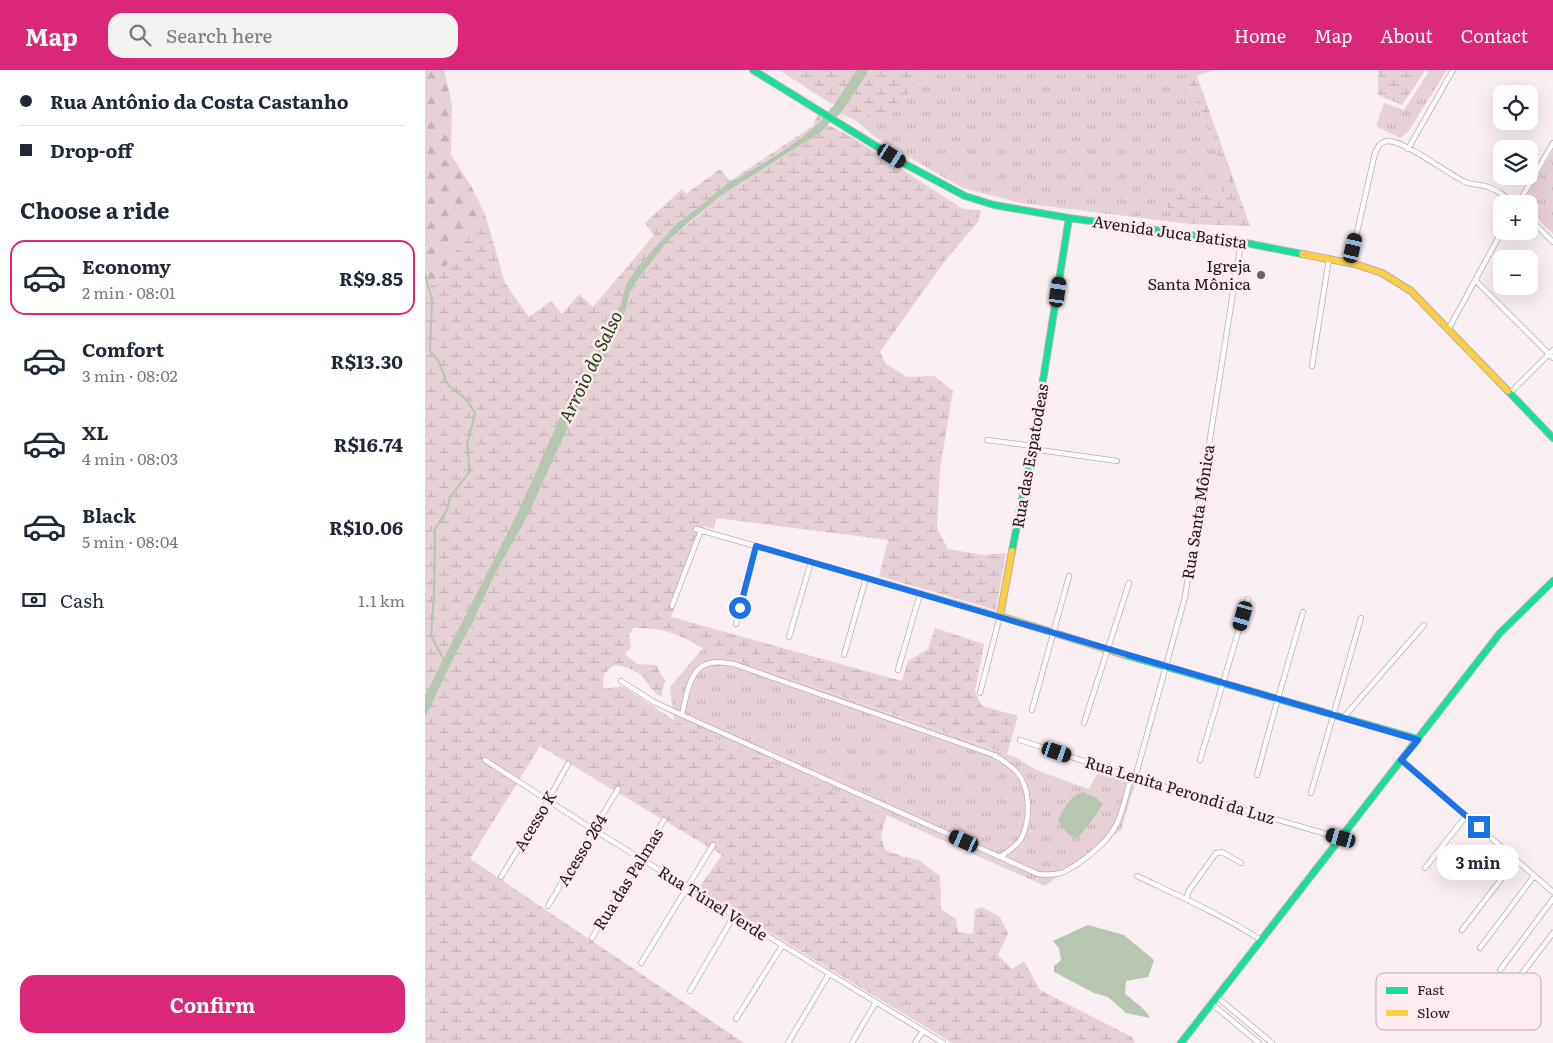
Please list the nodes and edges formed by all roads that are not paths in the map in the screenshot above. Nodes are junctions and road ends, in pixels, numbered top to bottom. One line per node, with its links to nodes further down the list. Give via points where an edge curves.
1 (753, 70): 7 (main road, Avenida Juca Batista, via 905,164 965,196 994,205)
2 (1453, 70): 4 (street)
3 (1553, 143): 6 (street)
4 (1407, 149): 5 (street, via 1466,183 1488,187); 13 (street, via 1390,141 1379,145 1375,152)
5 (1503, 195)
6 (1523, 195)
7 (1069, 218): 10 (main road, Avenida Juca Batista); 22 (main road, Rua das Espatodeas)
8 (1538, 227): 11 (street)
9 (1497, 240): 14 (street)
10 (1241, 242): 12 (main road, Avenida Juca Batista); 42 (street, Rua Santa Mônica, via 1185,597)
11 (1553, 242)
12 (1329, 258): 13 (main road, Avenida Juca Batista); 18 (street)
13 (1350, 263): 15 (main road, Avenida Juca Batista, via 1382,273 1411,292)
14 (1475, 280): 15 (street); 16 (street)
15 (1448, 330): 19 (main road, Avenida Juca Batista)
16 (1551, 352): 17 (street); 19 (street)
17 (1553, 358)
18 (1312, 366)
19 (1510, 393): 20 (main road, Avenida Juca Batista)
20 (1553, 438)
21 (987, 440): 22 (street)
22 (1032, 447): 23 (street); 34 (main road, Rua das Espatodeas)
23 (1117, 461)
24 (756, 546): 25 (street); 32 (street, via 698,530); 36 (street)
25 (811, 562): 27 (street); 39 (street)
26 (1069, 576): 38 (street)
27 (867, 578): 30 (street); 41 (street)
28 (1553, 582): 54 (main road, via 1500,633)
29 (1129, 583): 40 (street)
30 (920, 594): 34 (street); 43 (street)
31 (1248, 599): 45 (street)
32 (672, 606)
33 (1303, 612): 47 (street)
34 (1000, 616): 38 (main road); 46 (street, Rua das Espatodeas)
35 (1361, 618): 50 (street)
36 (736, 624)
37 (1424, 625): 51 (street)
38 (1054, 632): 40 (main road); 48 (street)
39 (789, 637)
40 (1107, 649): 42 (main road); 52 (street)
41 (844, 655)
42 (1165, 667): 45 (main road); 60 (street, Rua Santa Mônica)
43 (898, 670)
44 (621, 681): 49 (street, Rua Santa Mônica)
45 (1224, 683): 47 (main road); 56 (street)
46 (980, 693)
47 (1278, 698): 50 (main road); 59 (street)
48 (1032, 710)
49 (682, 715): 69 (street, Rua Santa Mônica); 69 (street, via 691,680 697,670 709,663 734,664 994,755 1017,772 1023,781 1027,799 1021,838)
50 (1333, 715): 51 (main road); 62 (street)
51 (1343, 718): 54 (main road)
52 (1084, 723)
53 (1021, 740): 60 (street, Rua Lenita Perondi da Luz)
54 (1418, 740): 57 (main road)
55 (485, 760): 63 (street, Rua Túnel Verde)
56 (1200, 760)
57 (1401, 760): 64 (street); 67 (main road)
58 (568, 764): 63 (street, Acesso K)
59 (1257, 776)
60 (1133, 778): 67 (street, Rua Lenita Perondi da Luz); 69 (street, Rua Santa Mônica, via 1112,833 1061,873 1038,874)
61 (617, 791): 66 (street, Acesso 264)
62 (1311, 793)
63 (548, 800): 66 (street, Rua Túnel Verde); 76 (street, Acesso K)
64 (1466, 816): 71 (street); 73 (street)
65 (664, 820): 70 (street, Rua das Palmas)
66 (594, 830): 70 (street, Rua Túnel Verde); 81 (street, Acesso 264)
67 (1341, 838): 86 (main road)
68 (713, 845): 77 (street)
69 (1000, 857)
70 (642, 858): 77 (street, Rua Túnel Verde); 85 (street, Rua das Palmas)
71 (1516, 860): 75 (street); 83 (street)
72 (1241, 863): 79 (street, via 1222,852 1216,853 1188,892)
73 (1425, 868)
74 (1137, 876): 79 (street)
75 (1534, 876): 78 (street); 88 (street)
76 (501, 877)
77 (687, 888): 82 (street, Rua Túnel Verde); 89 (street)
78 (1553, 892)
79 (1187, 899): 86 (street)
80 (1553, 899): 90 (street)
81 (548, 906)
82 (734, 916): 87 (street, Rua Túnel Verde); 93 (street)
83 (1462, 930)
84 (1553, 933): 91 (street)
85 (592, 938)
86 (1261, 940): 94 (main road)
87 (782, 946): 92 (street, Rua Túnel Verde); 97 (street)
88 (1481, 948)
89 (641, 964)
90 (1500, 970)
91 (1522, 973)
92 (829, 974): 95 (street, Rua Túnel Verde); 99 (street)
93 (690, 991)
94 (1217, 997): 96 (main road); 105 (street)
95 (876, 1002): 98 (street, Rua Túnel Verde); 100 (street)
96 (1211, 1004): 103 (main road); 104 (street)
97 (737, 1019)
98 (923, 1030): 101 (street); 102 (street, Rua Túnel Verde)
99 (788, 1043)
100 (852, 1043)
101 (915, 1043)
102 (943, 1043)
103 (1181, 1043)
104 (1259, 1043)
105 (1271, 1043)

